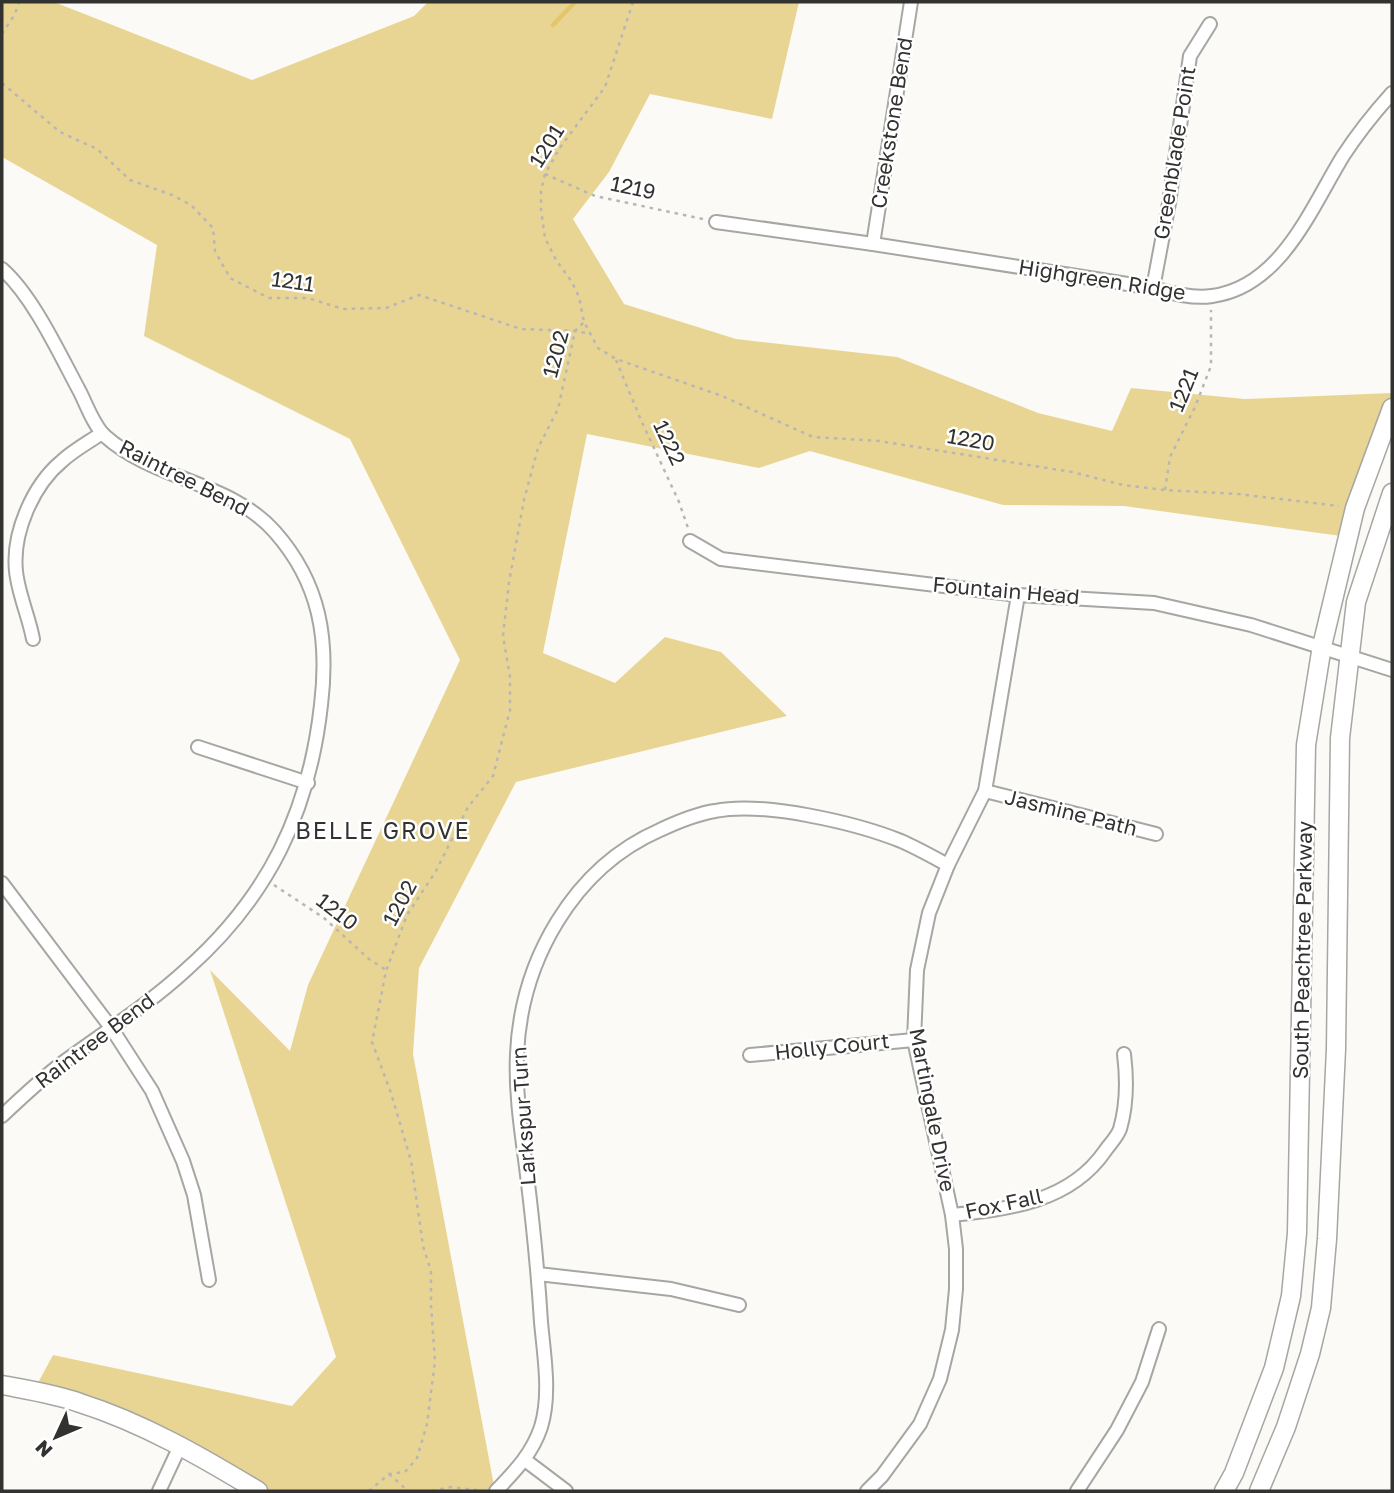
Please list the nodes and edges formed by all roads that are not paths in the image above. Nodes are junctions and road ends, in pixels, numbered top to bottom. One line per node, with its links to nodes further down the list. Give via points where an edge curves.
1 (911, 2): 5 (street, Creekstone Bend)
2 (1210, 24): 7 (street, Greenblade Point, via 1189,56)
3 (1392, 93): 7 (street, Highgreen Ridge, via 1366,121 1274,263 1247,284 1211,297)
4 (716, 222): 5 (street, Highgreen Ridge)
5 (873, 244): 7 (street, Highgreen Ridge)
6 (2, 269): 9 (street, Raintree Bend, via 37,316)
7 (1153, 288)
8 (1392, 408): 14 (main road, South Peachtree Parkway, via 1355,508)
9 (102, 433): 13 (street, via 61,462 37,489 20,532 16,575); 18 (street, Raintree Bend, via 128,455 254,511 299,562 317,608 323,647 319,733)
10 (1392, 492): 15 (main road, South Peachtree Parkway, via 1356,602)
11 (690, 541): 12 (street, Fountain Head, via 721,559)
12 (1018, 595): 14 (street, Fountain Head, via 1154,603); 19 (street, Martingale Drive)
13 (33, 639)
14 (1322, 646): 15 (street, Fountain Head); 42 (main road, South Peachtree Parkway, via 1306,745 1297,1233 1291,1296 1274,1368)
15 (1349, 655): 16 (street, Fountain Head); 43 (main road, South Peachtree Parkway, via 1339,738 1336,1049 1321,1308 1286,1427)
16 (1392, 670)
17 (198, 747): 18 (street)
18 (308, 783): 23 (street, Raintree Bend, via 266,880 237,918 187,970)
19 (985, 792): 20 (street, Jasmine Path); 21 (street, Martingale Drive)
20 (1156, 834)
21 (948, 865): 24 (street, Martingale Drive, via 929,913 917,970); 29 (street, Larkspur Turn, via 874,831 812,817 716,810 651,834 617,854 582,887 545,942 527,987 519,1032 516,1069)
22 (2, 884): 23 (street)
23 (112, 1029): 27 (street, Raintree Bend); 30 (street, via 152,1091 183,1161)
24 (914, 1040): 26 (street, Holly Court); 28 (street, Martingale Drive)
25 (1124, 1054): 28 (street, Fox Fall, via 1125,1099 1119,1131 1088,1172 1072,1186 1037,1201)
26 (750, 1055)
27 (2, 1116)
28 (952, 1215): 40 (street, Martingale Drive, via 956,1289 940,1379 920,1424)
29 (538, 1274): 31 (street, via 671,1289); 35 (street, Larkspur Turn, via 546,1404)
30 (209, 1280)
31 (739, 1305)
32 (1159, 1329): 41 (street, via 1142,1382)
33 (2, 1385): 34 (main road, via 78,1402)
34 (180, 1447): 36 (street); 37 (main road)
35 (525, 1460): 38 (street, Larkspur Turn); 39 (street)
36 (159, 1491)
37 (258, 1491)
38 (496, 1491)
39 (566, 1491)
40 (867, 1491)
41 (1077, 1491)
42 (1224, 1491)
43 (1259, 1491)

